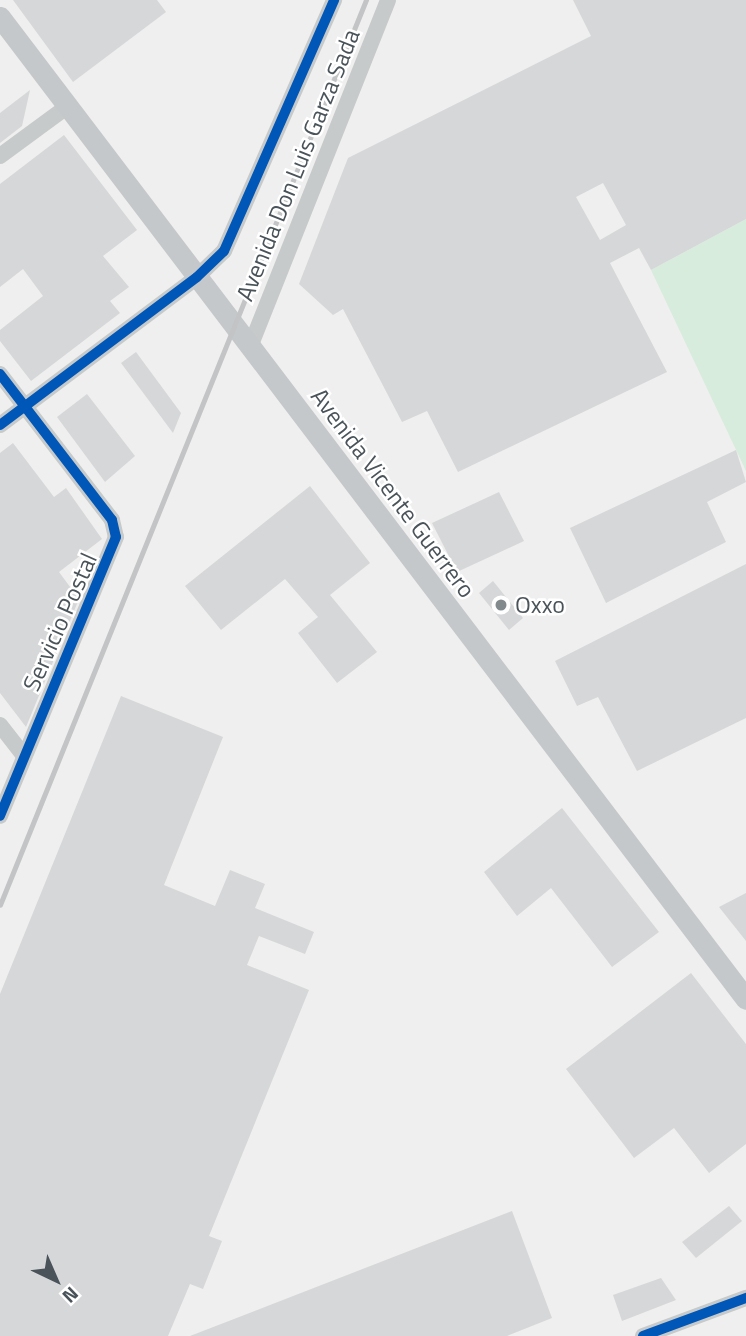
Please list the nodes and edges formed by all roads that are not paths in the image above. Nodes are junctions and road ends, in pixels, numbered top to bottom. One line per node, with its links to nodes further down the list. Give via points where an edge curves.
1 (334, 0): 6 (street, Avenida Don Luis Garza Sada, via 232,235 219,257)
2 (388, 0): 7 (street, Avenida Don Luis Garza Sada)
3 (0, 17): 4 (main road, Avenida Vicente Guerrero)
4 (68, 106): 5 (street); 6 (main road, Avenida Vicente Guerrero)
5 (0, 156)
6 (197, 277): 7 (main road, Avenida Vicente Guerrero); 9 (street, Avenida Don Luis Garza Sada)
7 (250, 347): 14 (main road, Avenida Vicente Guerrero)
8 (0, 374): 9 (street)
9 (25, 406): 10 (street, Avenida Don Luis Garza Sada); 12 (street, Servicio Postal, via 111,520 116,537 113,554)
10 (0, 425)
11 (0, 725): 12 (street)
12 (24, 756): 13 (street, Servicio Postal)
13 (0, 816)
14 (746, 999)
15 (746, 1298): 16 (street)
16 (643, 1336)

